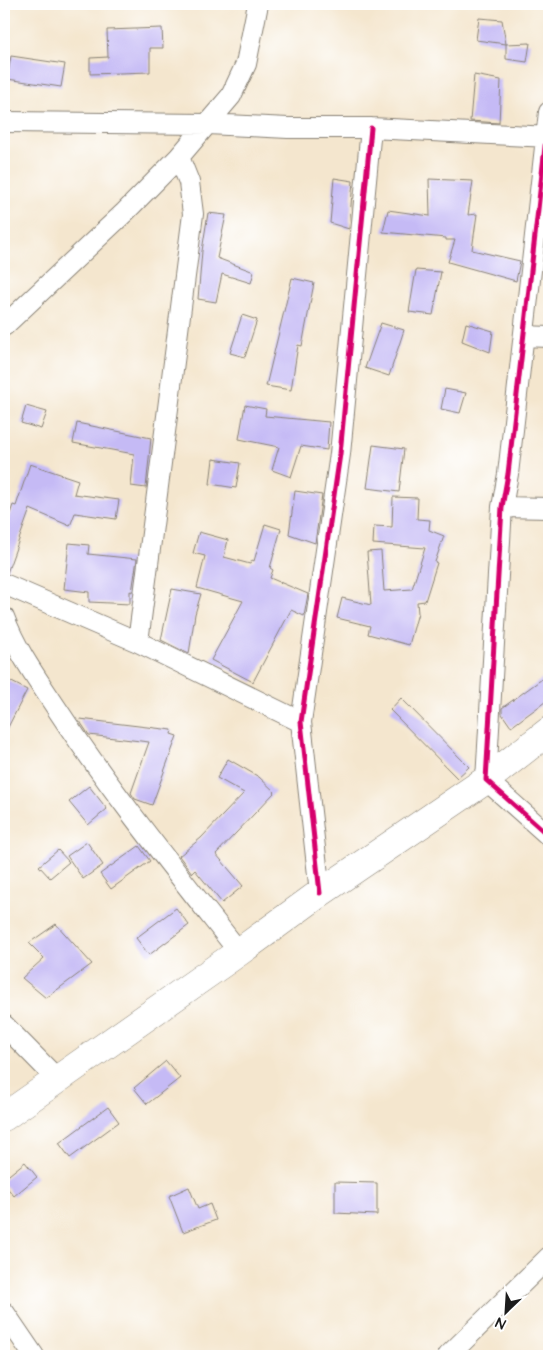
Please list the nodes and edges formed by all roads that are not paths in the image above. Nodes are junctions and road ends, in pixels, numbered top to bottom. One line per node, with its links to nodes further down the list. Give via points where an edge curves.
1 (258, 4): 4 (street, via 246,64 231,96)
2 (549, 112): 6 (street)
3 (4, 122): 4 (street)
4 (208, 124): 5 (street); 7 (street)
5 (371, 128): 6 (street); 16 (street, via 340,454)
6 (548, 137): 9 (street)
7 (179, 157): 8 (street); 15 (street, via 189,182 193,214)
8 (4, 326)
9 (524, 336): 10 (street); 11 (street)
10 (549, 337)
11 (502, 508): 12 (street); 18 (street)
12 (549, 508)
13 (4, 584): 15 (street)
14 (4, 617): 21 (street, via 32,670 80,744)
15 (138, 642): 16 (street)
16 (301, 722): 20 (street)
17 (549, 731): 18 (main road)
18 (486, 780): 19 (street); 20 (main road)
19 (549, 836)
20 (320, 893): 21 (main road)
21 (239, 952): 23 (main road)
22 (4, 1025): 23 (street)
23 (58, 1080): 24 (main road)
24 (4, 1117)
25 (549, 1257): 28 (street)
26 (4, 1312): 27 (street)
27 (34, 1356)
28 (448, 1356)

